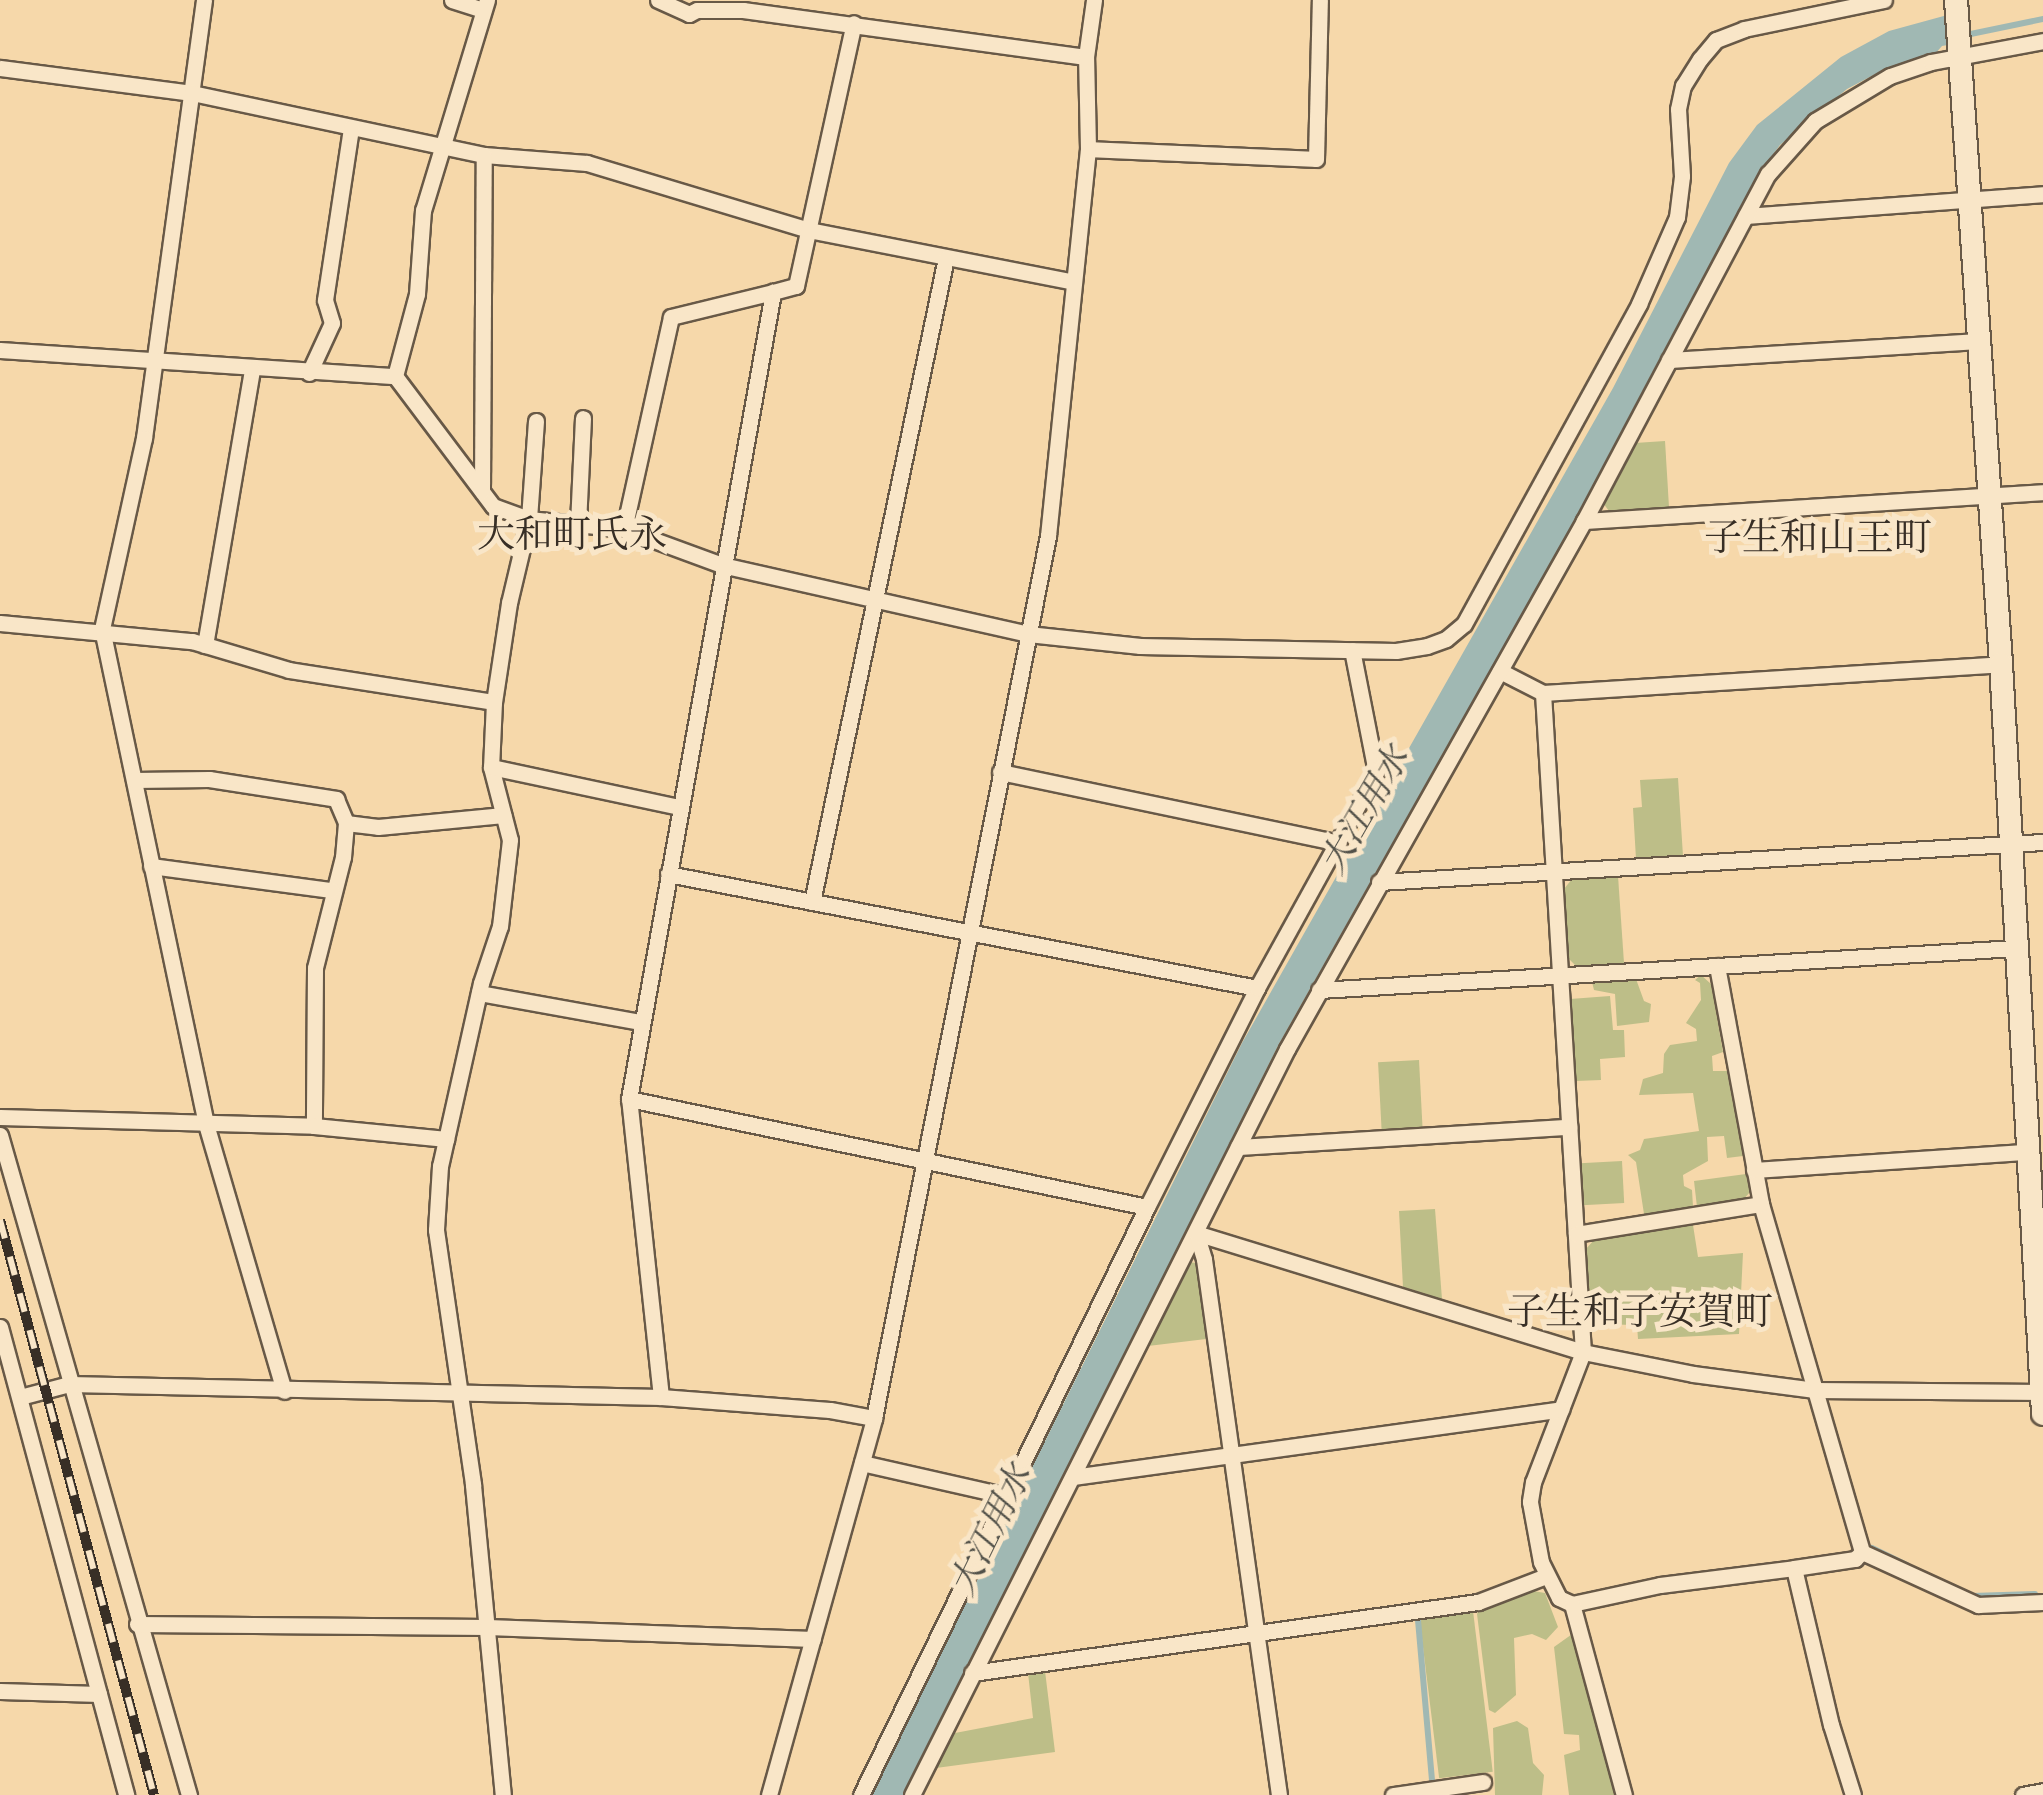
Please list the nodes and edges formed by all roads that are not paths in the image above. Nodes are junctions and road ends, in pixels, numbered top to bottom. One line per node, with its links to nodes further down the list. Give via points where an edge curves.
1 (204, 0): 16 (street)
2 (452, 0): 9 (street)
3 (658, 0): 10 (street, via 689,14)
4 (1094, 0): 14 (street)
5 (1320, 0): 19 (street, via 1316,159)
6 (1884, 0): 7 (street)
7 (1846, 4): 50 (street, via 1744,28 1716,40 1700,59 1678,109 1677,216 1638,304 1464,624 1427,646)
8 (1957, 4): 13 (street)
9 (485, 5): 18 (street)
10 (698, 5): 11 (street)
11 (854, 22): 14 (street); 24 (street)
12 (2043, 41): 13 (street)
13 (1960, 52): 22 (street); 23 (street, via 1890,76 1830,110 1768,174)
14 (1086, 57): 19 (street)
15 (0, 68): 16 (street)
16 (192, 93): 17 (street); 31 (street)
17 (352, 128): 18 (street); 33 (street, via 325,300 332,322)
18 (443, 148): 20 (street); 34 (street, via 423,210 417,294)
19 (1088, 148): 26 (street)
20 (484, 155): 24 (street, via 587,163); 37 (street)
21 (2043, 194): 22 (street)
22 (1970, 203): 23 (street); 28 (street)
23 (1746, 216): 30 (street)
24 (809, 230): 25 (street); 27 (street, via 796,286)
25 (946, 258): 26 (street); 45 (street)
26 (1073, 282): 48 (street, via 1048,536)
27 (773, 292): 43 (street, via 672,317); 44 (street)
28 (1979, 341): 30 (street); 39 (street)
29 (0, 350): 31 (street)
30 (1669, 360): 41 (street)
31 (156, 362): 32 (street); 47 (street)
32 (252, 369): 33 (street); 49 (street)
33 (309, 373): 34 (street)
34 (395, 376): 37 (street)
35 (583, 418): 42 (street)
36 (536, 421): 40 (street)
37 (482, 492): 40 (street, via 494,506)
38 (2043, 492): 39 (street)
39 (1990, 498): 41 (street); 51 (street)
40 (529, 519): 42 (street); 54 (street)
41 (1584, 520): 52 (street)
42 (578, 524): 43 (street)
43 (624, 529): 44 (street)
44 (722, 566): 45 (street); 58 (street)
45 (876, 602): 48 (street); 69 (street)
46 (0, 622): 47 (street)
47 (102, 629): 49 (street); 57 (street)
48 (1028, 634): 50 (street, via 1140,646); 56 (street)
49 (205, 645): 54 (street, via 289,670)
50 (1352, 650): 61 (street, via 1376,772)
51 (2000, 664): 53 (street); 63 (street)
52 (1500, 671): 53 (street); 67 (street)
53 (1543, 692): 65 (street)
54 (494, 702): 55 (street)
55 (490, 767): 58 (street); 59 (street)
56 (1000, 772): 61 (street); 70 (street)
57 (134, 780): 60 (street, via 209,779 336,799); 64 (street)
58 (679, 807): 66 (street)
59 (503, 815): 60 (street, via 378,827); 76 (street, via 510,840 500,926)
60 (346, 823): 68 (street)
61 (1339, 842): 74 (street)
62 (2043, 842): 63 (street)
63 (2010, 846): 65 (street); 71 (street)
64 (152, 866): 68 (street); 80 (street)
65 (1554, 872): 67 (street); 73 (street)
66 (668, 874): 69 (street); 77 (street)
67 (1378, 882): 75 (street)
68 (331, 890): 81 (street, via 315,968)
69 (812, 902): 70 (street)
70 (967, 935): 74 (street); 87 (street)
71 (2015, 948): 72 (street); 86 (street)
72 (1717, 966): 73 (street); 88 (street)
73 (1560, 976): 75 (street); 82 (street)
74 (1257, 988): 91 (street)
75 (1319, 990): 85 (street)
76 (479, 994): 77 (street); 84 (street)
77 (640, 1022): 78 (street)
78 (629, 1100): 87 (street); 103 (street)
79 (0, 1118): 80 (street)
80 (206, 1124): 81 (street); 97 (street)
81 (314, 1126): 84 (street)
82 (1569, 1127): 85 (street); 93 (street)
83 (0, 1135): 96 (street)
84 (446, 1139): 101 (street, via 436,1230)
85 (1238, 1147): 92 (street)
86 (2027, 1152): 88 (street); 89 (street)
87 (923, 1162): 91 (street); 106 (street)
88 (1754, 1170): 90 (street)
89 (2036, 1191): 99 (street)
90 (1760, 1204): 93 (street); 98 (street)
91 (1147, 1207): 110 (street)
92 (1196, 1232): 95 (street); 107 (street); 109 (street)
93 (1576, 1234): 95 (street)
94 (0, 1328): 102 (street)
95 (1583, 1352): 98 (street); 104 (street)
96 (69, 1384): 97 (street); 102 (street); 116 (street)
97 (284, 1390): 101 (street)
98 (1815, 1390): 99 (street); 111 (street)
99 (2042, 1392): 105 (street)
100 (0, 1393): 102 (street)
101 (459, 1393): 103 (street); 117 (street)
102 (20, 1395): 122 (street)
103 (662, 1397): 106 (street)
104 (1560, 1410): 107 (street); 113 (street, via 1530,1502)
105 (2043, 1414)
106 (874, 1418): 108 (street)
107 (1232, 1455): 109 (street); 118 (street)
108 (862, 1463): 110 (street); 119 (street)
109 (1074, 1477): 120 (street)
110 (1007, 1496): 129 (street)
111 (1862, 1552): 112 (street, via 1856,1559); 114 (street, via 1978,1605)
112 (1794, 1568): 115 (street); 134 (street)
113 (1546, 1576): 115 (street, via 1559,1598); 118 (street, via 1478,1602)
114 (2043, 1602)
115 (1572, 1604): 133 (street)
116 (137, 1624): 117 (street); 126 (street, via 147,1639)
117 (487, 1628): 119 (street); 127 (street)
118 (1256, 1633): 120 (street); 131 (street)
119 (814, 1639): 128 (street)
120 (972, 1672): 130 (street)
121 (0, 1691): 122 (street)
122 (100, 1694): 125 (street)
123 (1484, 1782): 132 (street)
124 (2043, 1791): 135 (street)
125 (126, 1795)
126 (188, 1795)
127 (504, 1795)
128 (769, 1795)
129 (861, 1795)
130 (912, 1795)
131 (1278, 1795)
132 (1393, 1795)
133 (1624, 1795)
134 (1854, 1795)
135 (2022, 1795)

